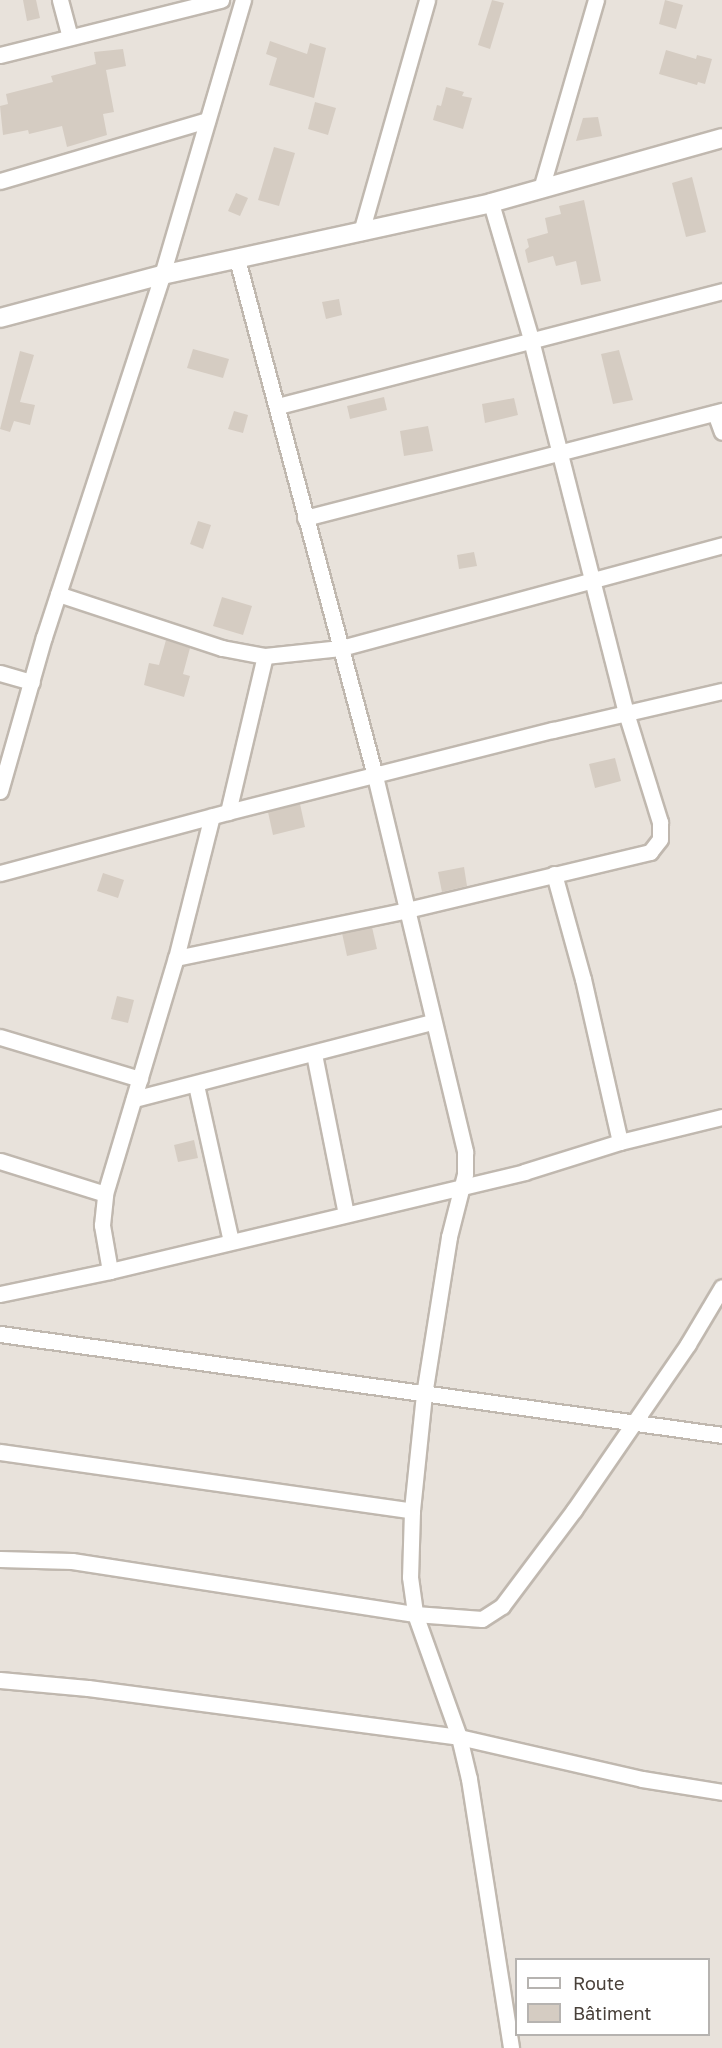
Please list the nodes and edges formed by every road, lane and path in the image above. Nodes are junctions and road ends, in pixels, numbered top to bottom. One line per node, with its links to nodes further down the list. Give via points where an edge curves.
1 (60, 0): 6 (street)
2 (221, 0): 6 (street)
3 (243, 0): 8 (street)
4 (427, 0): 13 (street)
5 (596, 0): 11 (street)
6 (70, 37): 7 (street)
7 (0, 55)
8 (207, 120): 10 (street); 15 (street)
9 (722, 138): 11 (street)
10 (0, 181)
11 (541, 189): 12 (street)
12 (491, 203): 13 (street); 18 (street)
13 (361, 232): 14 (street)
14 (237, 259): 15 (street); 19 (street)
15 (162, 275): 17 (street); 26 (street)
16 (722, 291): 18 (street)
17 (0, 318)
18 (531, 339): 19 (street); 22 (street)
19 (278, 406): 23 (street)
20 (718, 412): 21 (street); 22 (street)
21 (722, 432)
22 (559, 451): 23 (street); 25 (street)
23 (305, 518): 27 (street)
24 (722, 545): 25 (street)
25 (592, 581): 27 (street); 32 (street)
26 (58, 594): 28 (street, via 222,648); 30 (street)
27 (341, 648): 28 (street); 33 (street)
28 (265, 656): 35 (street)
29 (0, 673): 30 (street)
30 (32, 682): 34 (street)
31 (722, 691): 32 (street)
32 (626, 713): 33 (street); 38 (street, via 660,822 660,839 650,852)
33 (375, 776): 35 (street); 39 (street)
34 (0, 791)
35 (228, 812): 36 (street)
36 (212, 816): 37 (street); 40 (street)
37 (0, 873)
38 (554, 874): 39 (street); 48 (street, via 583,979)
39 (407, 910): 40 (street); 41 (street)
40 (176, 957): 44 (street)
41 (432, 1022): 43 (street); 50 (street, via 465,1152)
42 (0, 1037): 44 (street)
43 (314, 1054): 45 (street); 52 (street)
44 (140, 1079): 46 (street)
45 (196, 1085): 46 (street); 53 (street)
46 (134, 1099): 51 (street)
47 (722, 1117): 48 (street)
48 (620, 1142): 50 (street)
49 (0, 1161): 51 (street)
50 (462, 1187): 52 (street); 58 (street, via 449,1237)
51 (105, 1194): 54 (street, via 101,1218)
52 (346, 1214): 53 (street)
53 (231, 1241): 54 (street)
54 (110, 1271): 56 (street)
55 (722, 1287): 59 (street)
56 (0, 1294)
57 (0, 1334): 58 (street)
58 (424, 1394): 59 (street); 62 (street)
59 (634, 1423): 60 (street); 64 (street, via 502,1606 482,1619)
60 (722, 1435)
61 (0, 1452): 62 (street)
62 (412, 1511): 64 (street, via 410,1577)
63 (0, 1559): 64 (street, via 72,1561 133,1569)
64 (415, 1614): 66 (street)
65 (0, 1680): 66 (street)
66 (459, 1737): 67 (street, via 642,1779); 68 (street, via 473,1798)
67 (722, 1792)
68 (512, 2048)

